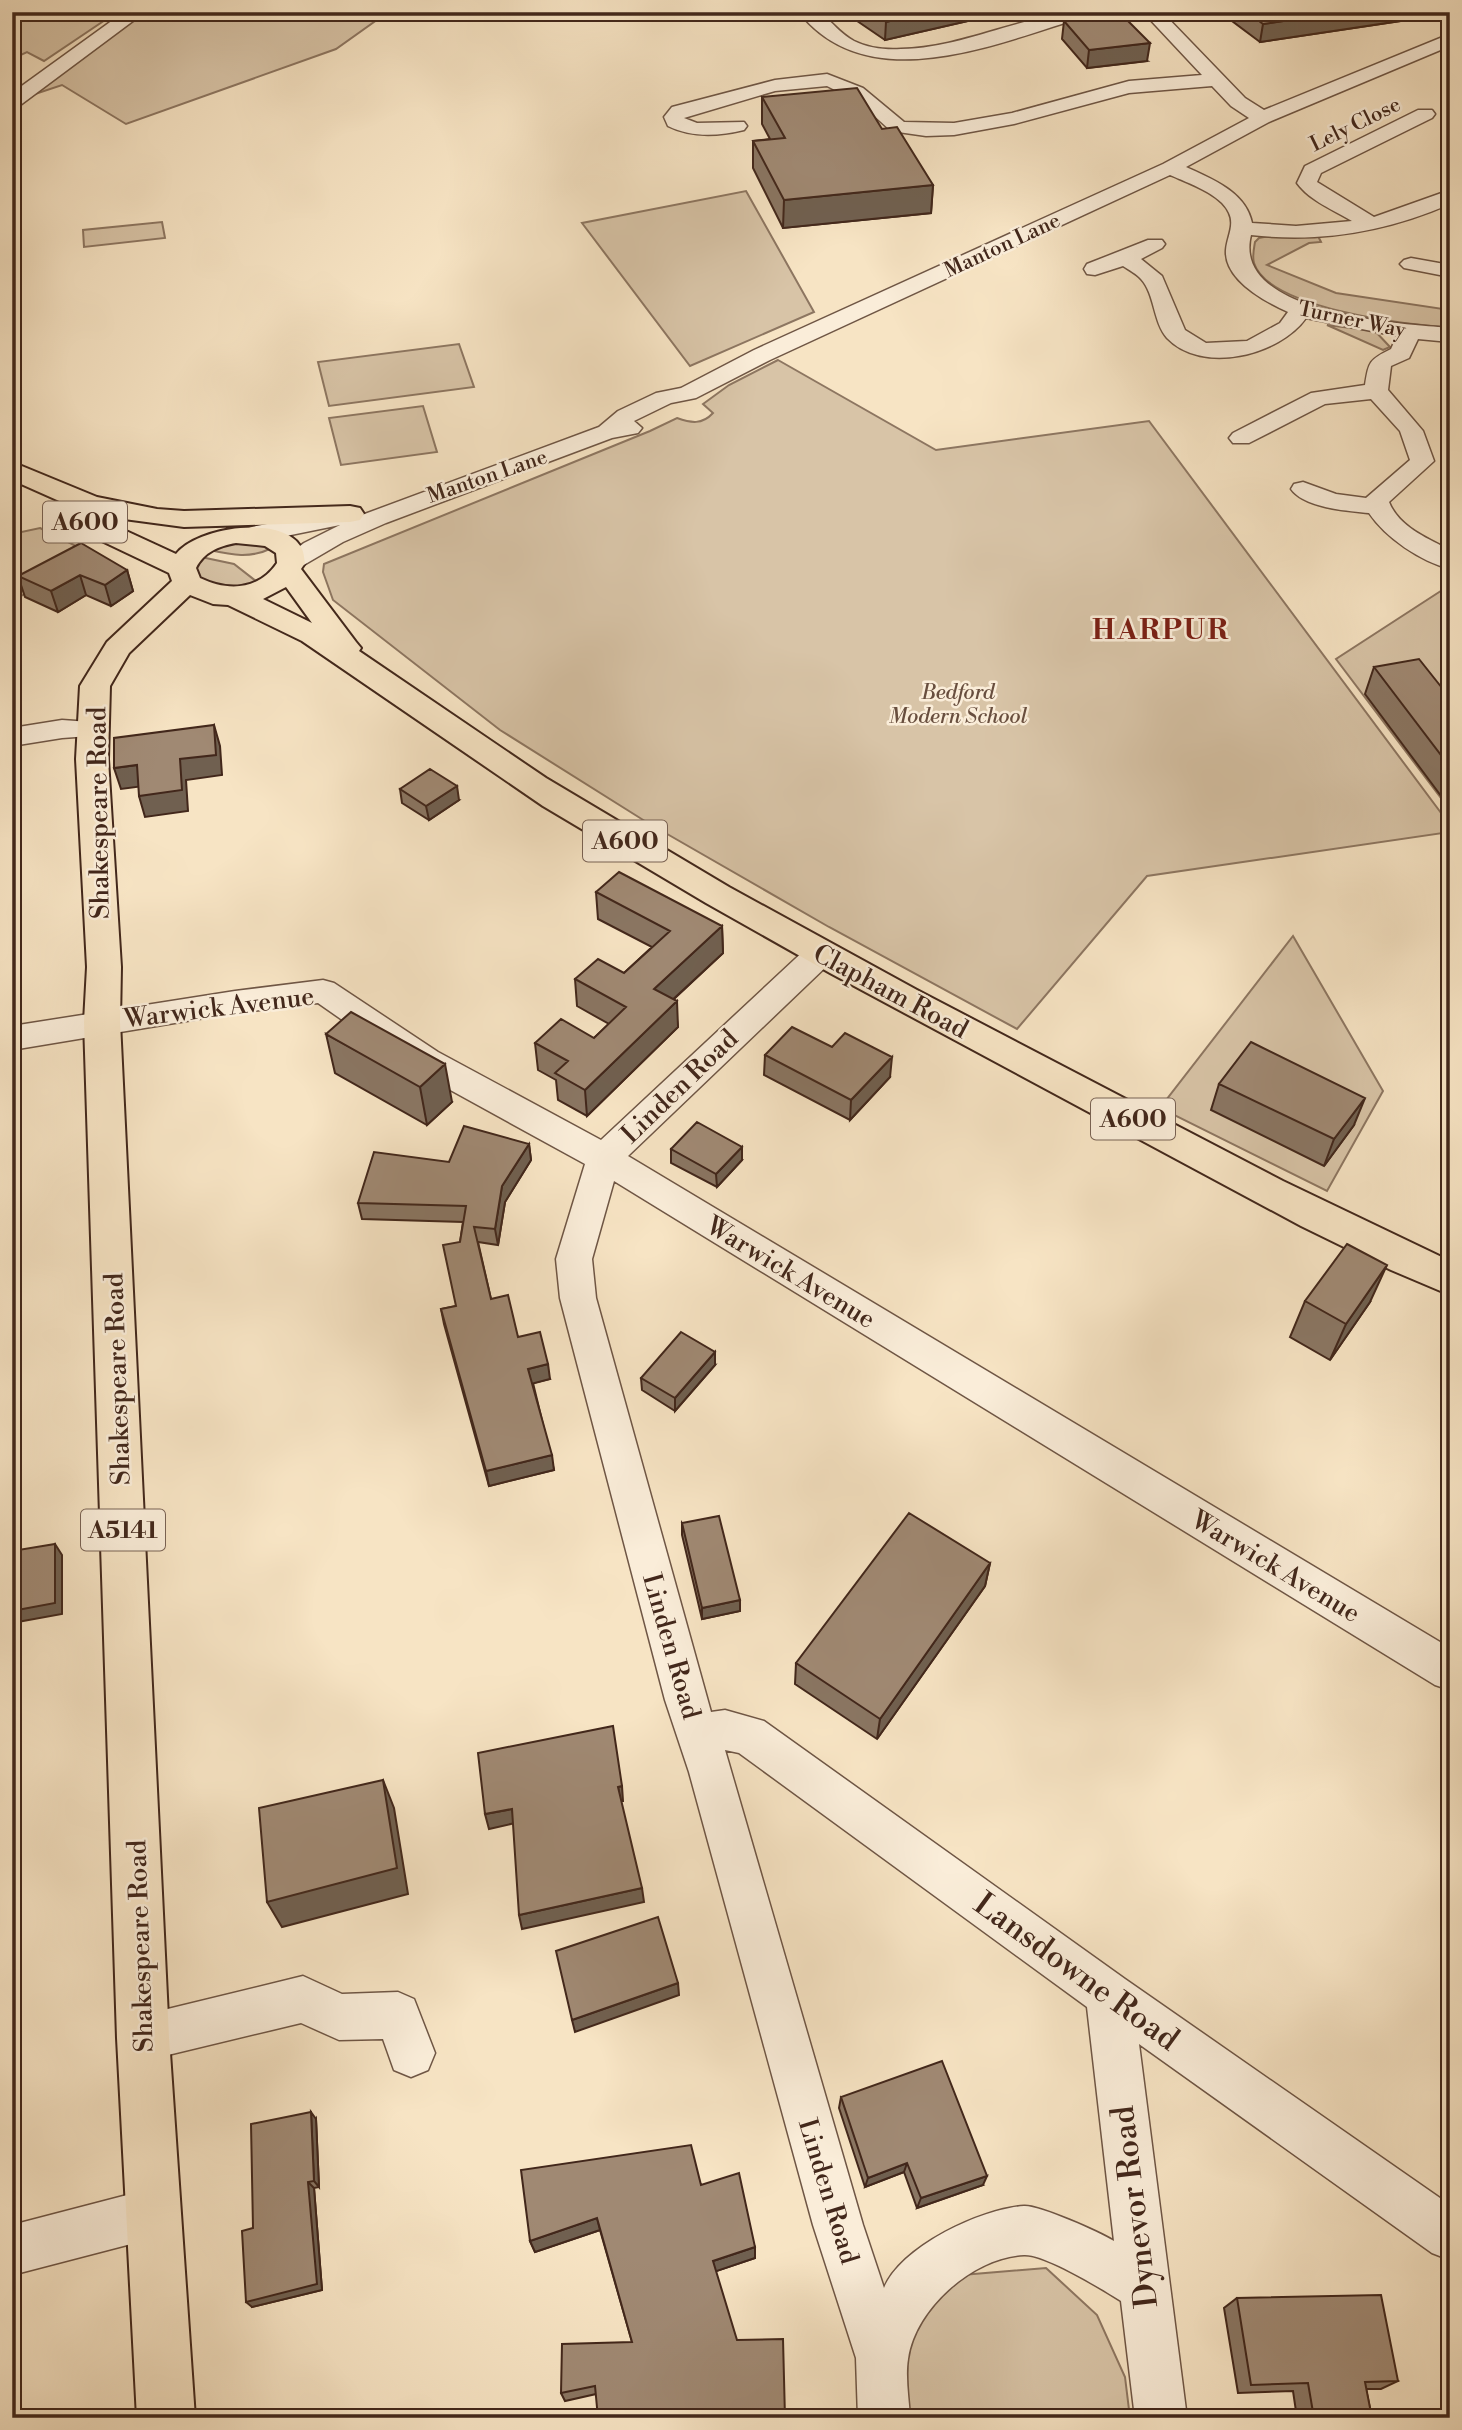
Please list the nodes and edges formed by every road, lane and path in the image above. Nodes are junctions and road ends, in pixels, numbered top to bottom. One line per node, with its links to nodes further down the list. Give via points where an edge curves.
1 (136, 12): 7 (street)
2 (808, 12): 3 (street, via 850,46 899,55 949,48)
3 (1081, 12)
4 (1152, 12): 6 (street)
5 (1450, 39): 9 (street, Manton Lane)
6 (1219, 80): 9 (street, via 1238,102); 10 (street, via 1130,87 984,124 933,130 898,127 852,90 828,80 732,97 679,111 674,117 683,127 698,130)
7 (12, 102)
8 (1425, 114): 13 (street, Lely Close, via 1312,170 1309,176 1307,183 1315,191)
9 (1262, 117): 11 (street, Manton Lane)
10 (737, 126)
11 (1170, 168): 14 (street, via 1221,192 1241,212); 29 (street, Manton Lane, via 750,361 688,393 680,407 637,427 607,432)
12 (1450, 196): 13 (street, via 1417,212)
13 (1373, 224): 14 (street, via 1328,232)
14 (1242, 228): 20 (street, Turner Way, via 1238,259 1247,274 1259,288)
15 (1155, 244): 16 (street)
16 (1126, 258): 18 (street); 20 (street, via 1151,276 1176,334 1200,349 1252,347 1288,328)
17 (1411, 264): 19 (street)
18 (1095, 269)
19 (1450, 271)
20 (1300, 312): 21 (street, Turner Way)
21 (1410, 331): 22 (street, Turner Way); 23 (street, via 1401,353 1380,363)
22 (1450, 335)
23 (1376, 390): 24 (street, via 1320,398); 30 (street, via 1403,419 1420,446 1422,461 1412,473 1385,489 1376,500)
24 (1247, 429)
25 (12, 470): 28 (main road, A600)
26 (1301, 489): 30 (street, via 1332,500)
27 (12, 491): 36 (main road, A600, via 138,546)
28 (90, 504): 31 (main road, via 184,519); 33 (main road, A600, via 158,533)
29 (405, 505): 31 (street, Manton Lane); 35 (street, Manton Lane, via 331,538)
30 (1378, 507): 34 (street, via 1392,526)
31 (351, 514): 32 (street, Manton Lane)
32 (252, 535): 33 (main road, A600); 35 (main road, A600, via 285,545 292,554)
33 (219, 538): 36 (main road, A600, via 191,551)
34 (1450, 561)
35 (291, 566): 37 (main road, Shakespeare Road, via 270,586); 39 (main road, Clapham Road / A600)
36 (184, 576): 37 (main road, A600, via 204,593); 38 (main road, Shakespeare Road / A5141)
37 (224, 596): 38 (main road, Shakespeare Road / A5141); 39 (main road, Clapham Road / A600, via 272,611)
38 (154, 615): 40 (main road, Shakespeare Road / A5141, via 117,648 96,686)
39 (356, 660): 42 (main road, Clapham Road / A600, via 481,750 593,822)
40 (94, 729): 41 (street); 43 (main road, Shakespeare Road / A5141, via 104,967)
41 (12, 737)
42 (820, 954): 45 (street, Linden Road); 46 (main road, Clapham Road / A600, via 1270,1192)
43 (102, 1023): 44 (street, Warwick Avenue); 45 (street, Warwick Avenue, via 323,991 437,1068); 50 (main road, Shakespeare Road / A5141)
44 (12, 1038)
45 (604, 1158): 47 (street, Warwick Avenue); 48 (street, Linden Road, via 574,1259 578,1298)
46 (1450, 1279)
47 (1450, 1671)
48 (697, 1735): 49 (street, Lansdowne Road, via 725,1730 749,1735); 56 (street, Linden Road, via 838,2225)
49 (1109, 1995): 53 (street, Lansdowne Road); 55 (street, Dynevor Road)
50 (144, 2038): 51 (street, via 303,1999 339,2017 398,2015); 52 (main road, Shakespeare Road / A5141)
51 (411, 2053)
52 (154, 2213): 54 (street); 57 (main road, Shakespeare Road / A5141)
53 (1450, 2235)
54 (12, 2250)
55 (1143, 2285): 56 (street, via 1083,2251 1026,2230 967,2245 926,2276 905,2299); 59 (street, Dynevor Road)
56 (882, 2358): 58 (street, Linden Road)
57 (166, 2418)
58 (884, 2418)
59 (1161, 2418)

